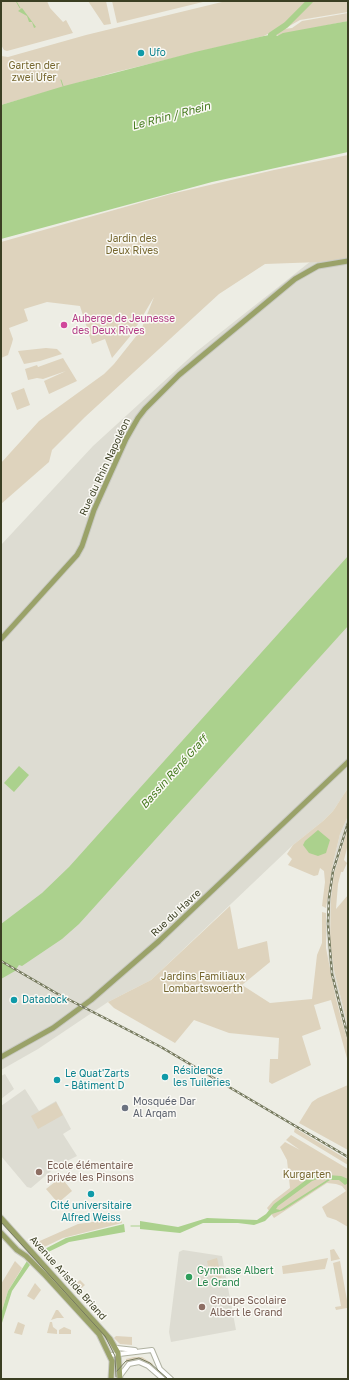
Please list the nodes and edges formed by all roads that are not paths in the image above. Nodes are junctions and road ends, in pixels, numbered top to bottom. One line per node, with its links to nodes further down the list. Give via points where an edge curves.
1 (348, 261): 2 (main road, Rue du Rhin Napoléon, via 318,266 295,279 202,355 149,405 126,439 77,555)
2 (1, 639)
3 (348, 762): 4 (main road, Rue du Havre, via 159,941 98,994 54,1028)
4 (1, 1057)
5 (1, 1218): 7 (main road, Avenue Aristide Briand)
6 (1, 1233): 8 (main road, Avenue Aristide Briand)
7 (41, 1262): 8 (main road); 9 (main road, Avenue Aristide Briand, via 71,1294)
8 (36, 1266): 10 (main road, Avenue Aristide Briand, via 98,1334)
9 (118, 1353): 10 (street); 12 (street, via 152,1350); 13 (main road)
10 (111, 1355): 14 (main road)
11 (160, 1356): 12 (street)
12 (159, 1365): 16 (street)
13 (120, 1377): 15 (street, via 129,1364 139,1362)
14 (111, 1379)
15 (163, 1379)
16 (171, 1379)

